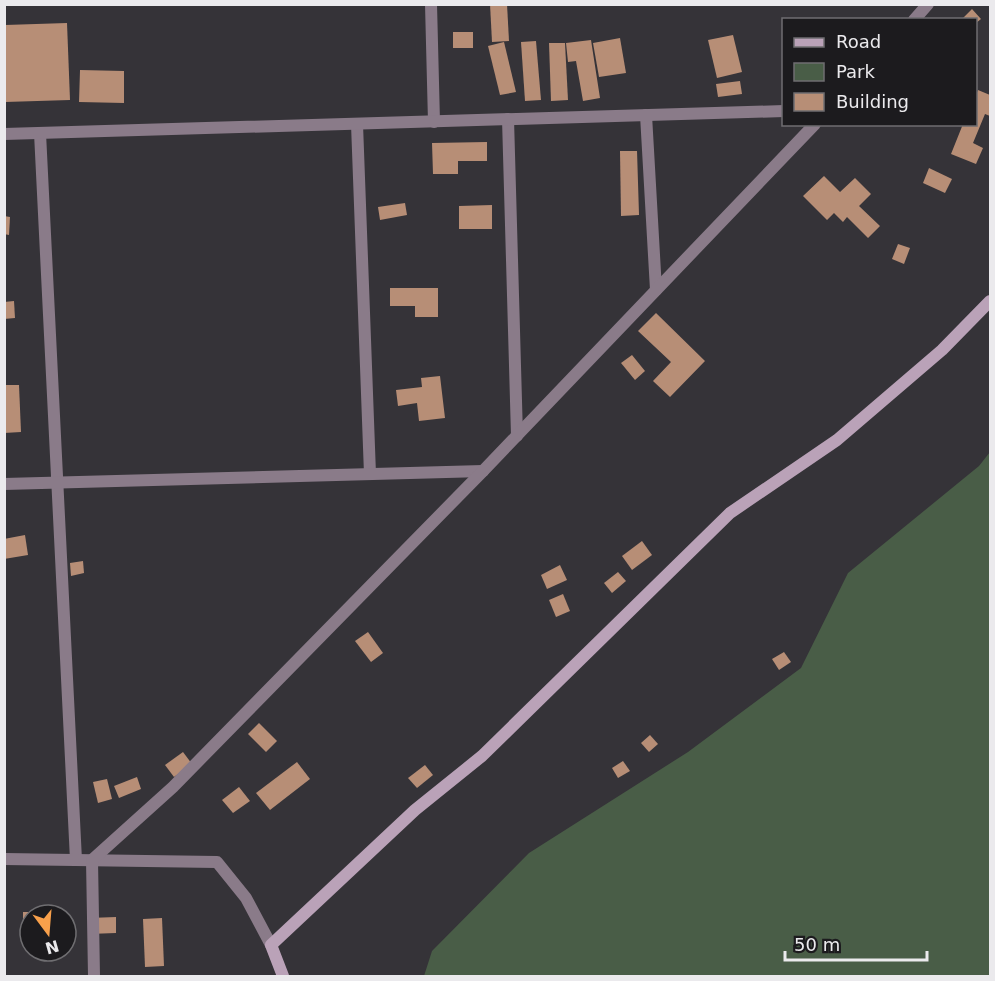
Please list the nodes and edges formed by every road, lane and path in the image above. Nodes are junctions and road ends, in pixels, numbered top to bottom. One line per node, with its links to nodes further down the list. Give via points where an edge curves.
1 (431, 4): 7 (street)
2 (928, 4): 3 (street)
3 (916, 18)
4 (782, 111): 5 (street)
5 (646, 115): 6 (street); 12 (street)
6 (508, 119): 7 (street); 14 (street)
7 (434, 122): 8 (street)
8 (357, 124): 10 (street); 16 (street)
9 (813, 126): 12 (street)
10 (40, 133): 11 (street); 17 (street)
11 (4, 134)
12 (656, 290): 14 (street)
13 (990, 301): 22 (street, via 942,350 837,440 730,513 482,756 416,810)
14 (517, 436): 15 (street)
15 (483, 471): 16 (street); 21 (street, via 173,787)
16 (370, 474): 17 (street)
17 (58, 483): 18 (street); 20 (street)
18 (4, 484)
19 (4, 859): 20 (street)
20 (76, 860): 21 (street)
21 (92, 860): 22 (street, via 217,862 246,898); 23 (street)
22 (271, 945): 24 (street)
23 (94, 976)
24 (283, 976)

